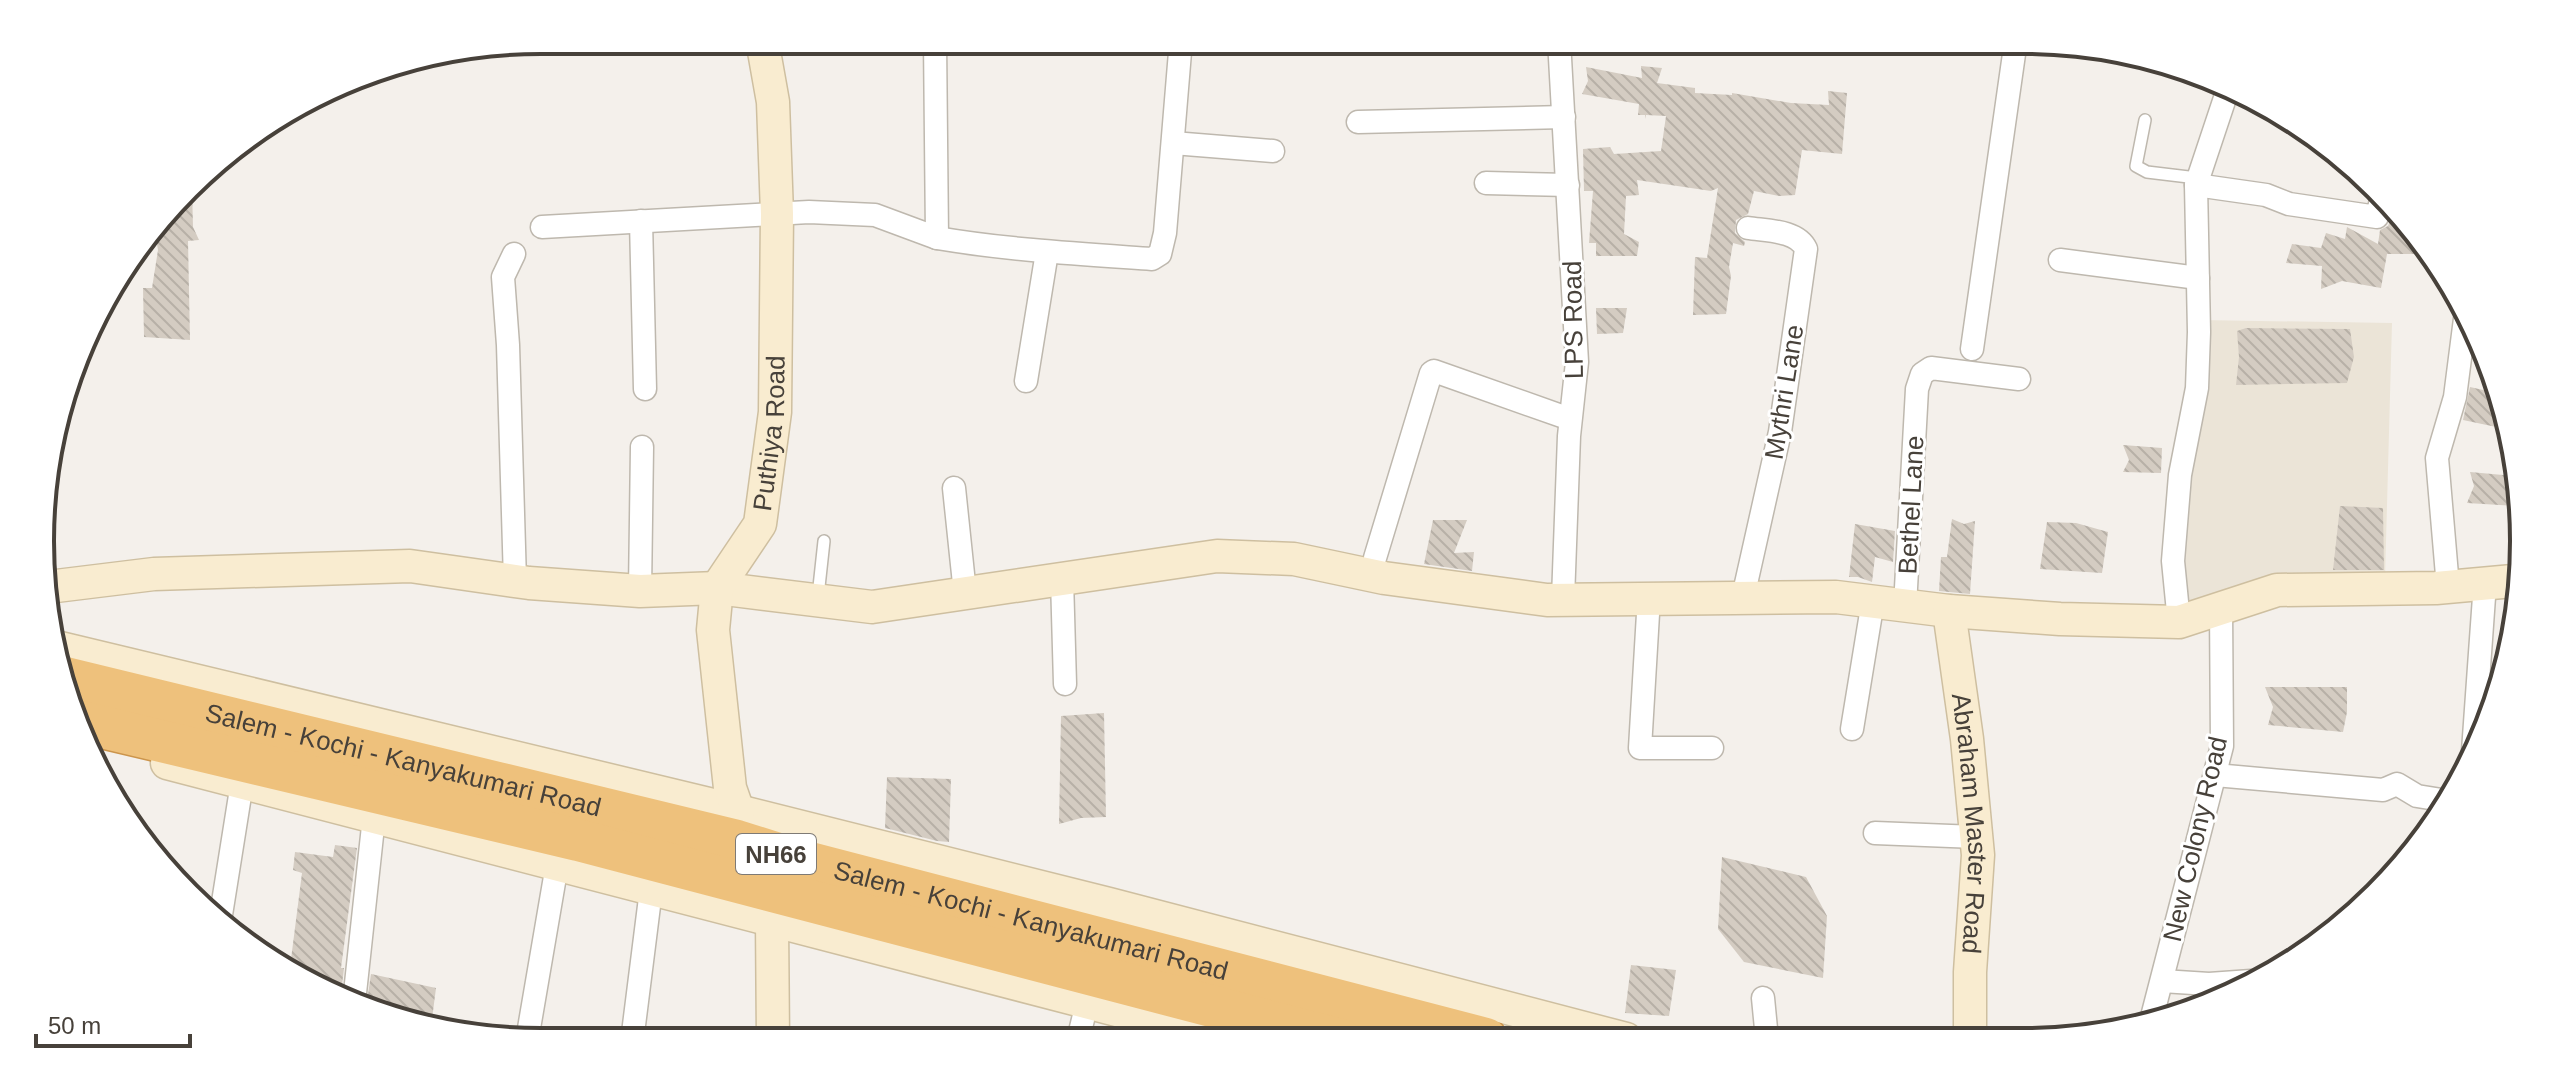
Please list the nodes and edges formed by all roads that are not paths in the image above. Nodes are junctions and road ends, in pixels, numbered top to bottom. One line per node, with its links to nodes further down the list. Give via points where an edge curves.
1 (764, 54): 16 (street, Puthiya Road, via 773,102)
2 (935, 54): 20 (street)
3 (1180, 54): 10 (street)
4 (1560, 54): 7 (street, LPS Road)
5 (2014, 54): 26 (street)
6 (2225, 98): 12 (street)
7 (1564, 117): 9 (street); 14 (street, LPS Road)
8 (2145, 120): 12 (lane, via 2136,166)
9 (1358, 122)
10 (1173, 143): 11 (street); 21 (street, via 1160,254 1152,259)
11 (1273, 151)
12 (2197, 181): 15 (street, via 2289,204 2377,217); 24 (street)
13 (1486, 183): 14 (street)
14 (1568, 185): 30 (street, LPS Road, via 1577,362)
15 (2379, 209)
16 (777, 214): 17 (street); 20 (street, via 875,215); 40 (street, Puthiya Road, via 775,412 760,524)
17 (641, 221): 18 (street); 29 (street)
18 (542, 227)
19 (1748, 228): 44 (street, Mythri Lane, via 1793,236 1806,249 1780,432)
20 (937, 238): 21 (street)
21 (1047, 252): 28 (street)
22 (514, 254): 36 (street, via 503,277)
23 (2060, 260): 24 (street)
24 (2198, 278): 51 (street, via 2197,388 2180,475 2173,561)
25 (2463, 333): 39 (street, via 2455,397 2437,458)
26 (1972, 349)
27 (2019, 379): 48 (street, Bethel Lane, via 1931,368 1922,374)
28 (1026, 381)
29 (645, 389)
30 (1570, 419): 34 (street, via 1431,373); 45 (street, LPS Road)
31 (642, 447): 41 (street)
32 (954, 488): 42 (street)
33 (824, 541): 46 (lane)
34 (1375, 558)
35 (1062, 579): 42 (street); 45 (street, via 1217,556 1294,559 1384,578); 54 (street)
36 (515, 581): 38 (street, via 410,566 154,574); 41 (street)
37 (2499, 582): 39 (street); 55 (street)
38 (56, 586)
39 (2448, 587): 49 (street, via 2277,590)
40 (717, 588): 41 (street); 46 (street); 63 (street, Puthiya Road, via 713,630 730,788)
41 (640, 591)
42 (965, 593): 46 (street, via 872,607)
43 (1649, 597): 44 (street); 45 (street); 59 (street, via 1640,748)
44 (1743, 597): 47 (street)
45 (1563, 599)
46 (818, 600)
47 (1873, 601): 48 (street); 57 (street)
48 (1905, 606): 50 (street)
49 (2221, 608): 51 (street); 60 (street, New Colony Road, via 2222,746)
50 (1949, 611): 51 (street); 66 (street, Abraham Master Road)
51 (2179, 622)
52 (66, 649): 63 (street)
53 (75, 680): 68 (highway, Salem - Kochi - Kanyakumari Road / NH66, via 737,841)
54 (1065, 684)
55 (2479, 711)
56 (90, 724): 68 (highway, Salem - Kochi - Kanyakumari Road / NH66, via 578,840)
57 (1852, 729)
58 (99, 746): 61 (street)
59 (1712, 748)
60 (2215, 775): 62 (street, via 2383,790 2397,784); 71 (street, New Colony Road)
61 (242, 783): 64 (street); 70 (street)
62 (2436, 799)
63 (738, 811): 68 (street)
64 (374, 817): 67 (street); 73 (street)
65 (1875, 833): 66 (street)
66 (1976, 837): 86 (street, Abraham Master Road)
67 (557, 865): 69 (street); 77 (street)
68 (785, 875): 69 (street); 75 (street); 79 (street); 82 (highway, Salem - Kochi - Kanyakumari Road / NH66); 83 (highway, Salem - Kochi - Kanyakumari Road / NH66); 84 (street, via 1125,908)
69 (651, 890): 78 (street)
70 (222, 909)
71 (2162, 981): 72 (street); 76 (street, New Colony Road)
72 (2228, 983)
73 (355, 991)
74 (1763, 998): 85 (street)
75 (1087, 1003): 80 (street); 81 (street)
76 (2154, 1010)
77 (529, 1028)
78 (634, 1028)
79 (774, 1028)
80 (1081, 1028)
81 (1185, 1028)
82 (1301, 1028)
83 (1439, 1028)
84 (1584, 1028)
85 (1766, 1028)
86 (1970, 1028)

